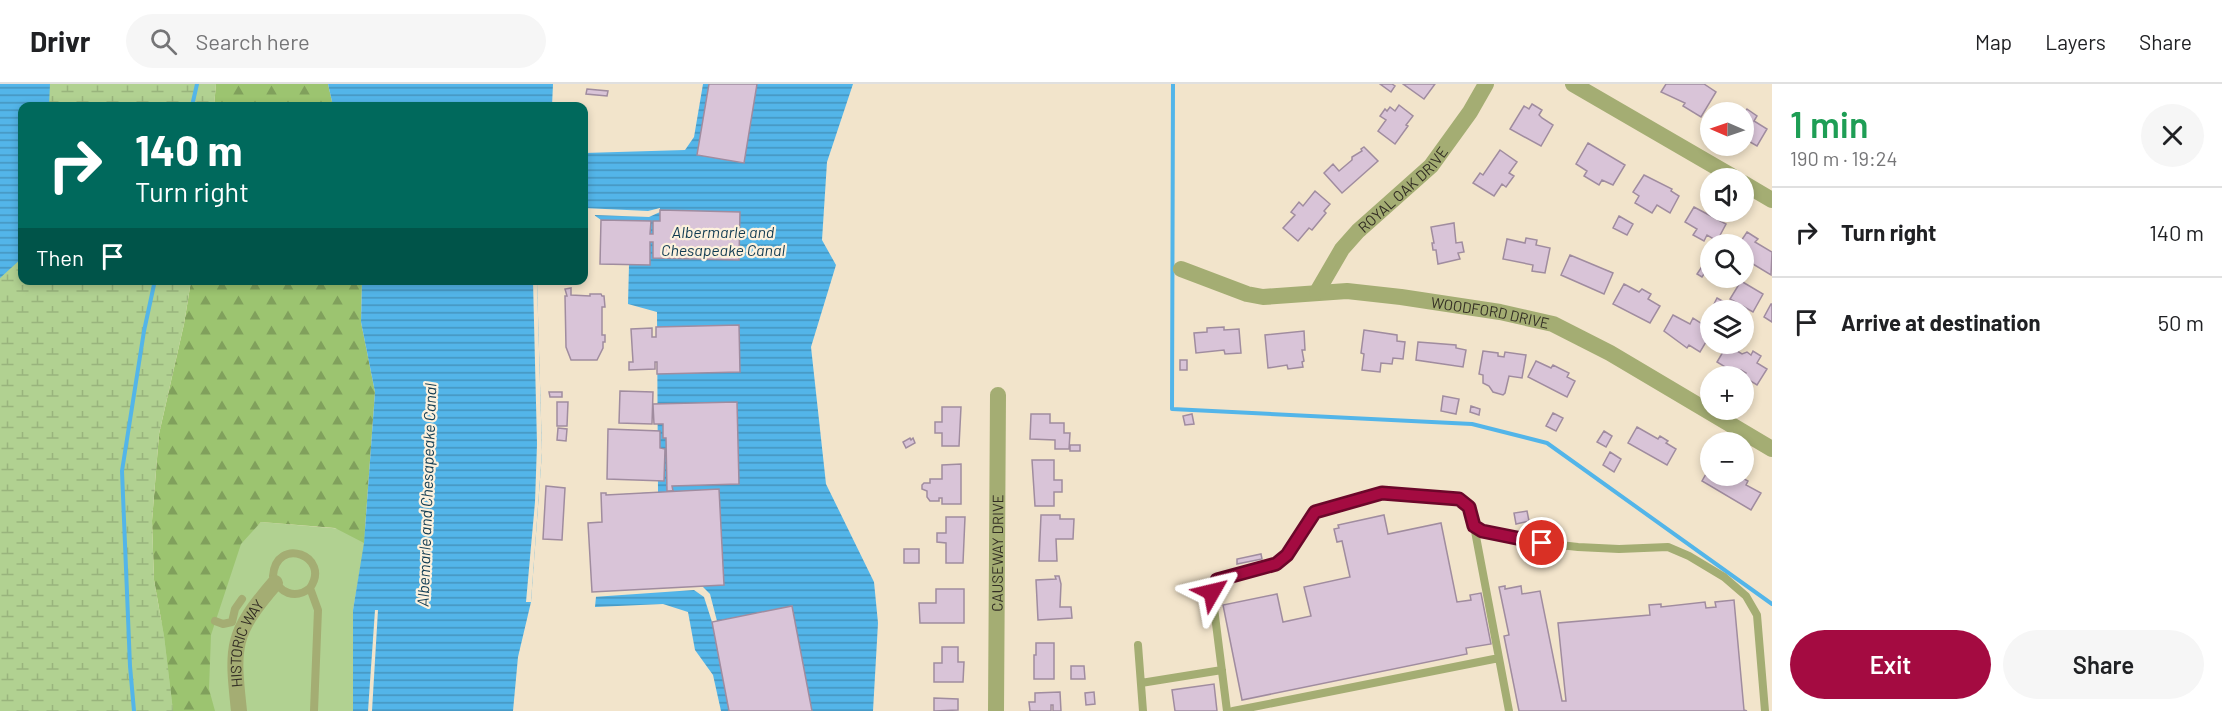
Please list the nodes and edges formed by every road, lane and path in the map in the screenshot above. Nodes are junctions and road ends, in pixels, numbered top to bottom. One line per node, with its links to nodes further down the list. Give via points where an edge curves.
1 (1486, 84): 7 (street, ROYAL OAK DRIVE, via 1431,166 1358,231 1342,249)
2 (1573, 84): 3 (street)
3 (1718, 168)
4 (1754, 189): 5 (street)
5 (1772, 200)
6 (1181, 269): 7 (street, WOODFORD DRIVE, via 1263,297)
7 (1317, 292): 9 (street, WOODFORD DRIVE, via 1401,297 1510,313 1552,324 1610,353)
8 (998, 395): 21 (street, CAUSEWAY DRIVE)
9 (1772, 449)
10 (1474, 526): 16 (lane); 17 (lane, via 1469,507 1459,499 1382,493 1315,512 1287,555 1276,564 1217,580 1212,592); 26 (lane, via 1482,531 1569,546 1668,547 1724,577 1746,596 1757,615)
11 (275, 583): 12 (lane, via 292,594); 12 (lane, via 277,562 288,554 302,554 312,563 315,577); 19 (street, HISTORIC WAY, via 248,617 237,639 234,666)
12 (310, 588): 20 (lane, via 318,610)
13 (242, 599): 14 (lane, via 234,609 232,622)
14 (215, 621)
15 (1138, 645): 18 (lane)
16 (1499, 658): 24 (lane); 25 (lane)
17 (1222, 670): 18 (lane); 23 (lane)
18 (1141, 683): 22 (lane)
19 (239, 711)
20 (314, 711)
21 (996, 711)
22 (1143, 711)
23 (1227, 711)
24 (1233, 711)
25 (1509, 711)
26 (1765, 711)

